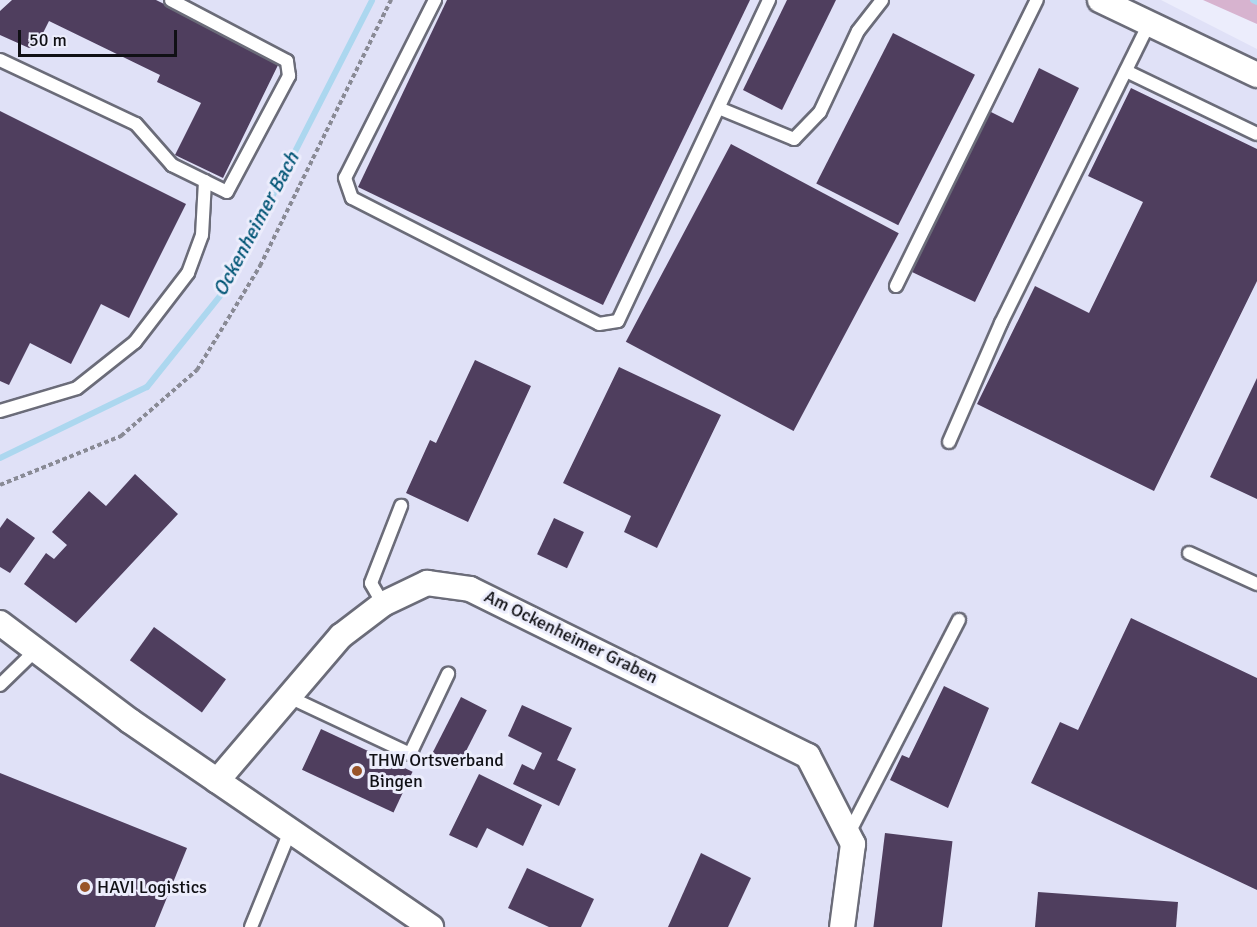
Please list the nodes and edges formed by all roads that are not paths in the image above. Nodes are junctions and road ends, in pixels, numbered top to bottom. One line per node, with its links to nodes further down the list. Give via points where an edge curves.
1 (171, 0): 13 (lane, via 287,61 289,76 241,173 227,192)
2 (435, 0): 11 (lane, via 345,178 351,198 599,324 618,321)
3 (769, 0): 11 (lane)
4 (882, 0): 11 (lane, via 858,31 819,112 794,139)
5 (1037, 0): 14 (lane)
6 (1100, 0): 7 (street)
7 (1149, 23): 9 (lane); 10 (street)
8 (0, 60): 13 (lane, via 136,124 172,165)
9 (1126, 71): 12 (lane); 16 (lane, via 1001,323)
10 (1257, 75)
11 (721, 109)
12 (1257, 134)
13 (205, 181): 15 (lane, via 202,235 188,273 135,342 77,388)
14 (896, 286)
15 (0, 411)
16 (949, 442)
17 (401, 506): 20 (lane, via 370,583)
18 (1189, 553): 19 (lane)
19 (1257, 584)
20 (383, 604): 26 (street, Am Ockenheimer Graben, via 341,636); 29 (street, Am Ockenheimer Graben, via 427,583 470,589 518,608 808,756)
21 (958, 620): 29 (lane)
22 (0, 623): 23 (street)
23 (37, 649): 25 (lane); 27 (street)
24 (448, 674): 26 (lane, via 410,754)
25 (0, 685)
26 (286, 695): 27 (street, Am Ockenheimer Graben)
27 (217, 781): 28 (street)
28 (291, 829): 30 (lane); 31 (street)
29 (848, 835): 32 (street, Am Ockenheimer Graben, via 852,844)
30 (251, 927)
31 (431, 927)
32 (842, 927)

